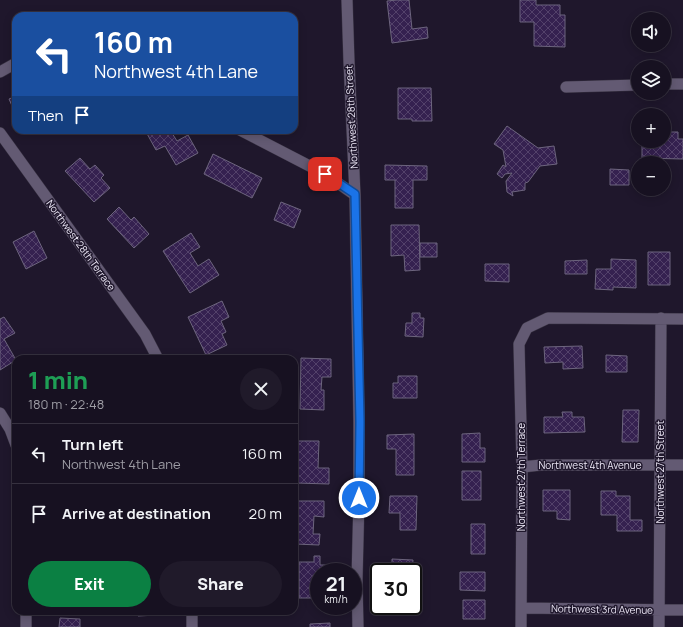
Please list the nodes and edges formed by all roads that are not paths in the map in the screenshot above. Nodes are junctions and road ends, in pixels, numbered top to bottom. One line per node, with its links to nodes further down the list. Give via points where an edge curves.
1 (347, 0): 10 (street, Northwest 28th Street)
2 (12, 64): 3 (street)
3 (0, 72)
4 (671, 84): 5 (street)
5 (683, 84)
6 (631, 85): 7 (street)
7 (566, 87)
8 (0, 133): 13 (street, Northwest 28th Terrace, via 145,334)
9 (248, 134): 10 (street, via 325,174)
10 (355, 194): 26 (street, Northwest 28th Street, via 360,422)
11 (661, 318): 12 (street); 16 (street, Northwest 27th Street); 18 (street, Northwest 27th Terrace, via 548,318 527,328 519,344)
12 (683, 319)
13 (156, 355)
14 (0, 413): 15 (street)
15 (12, 434)
16 (660, 465): 17 (street, Northwest 4th Avenue); 18 (street, Northwest 4th Avenue); 20 (street, Northwest 27th Street)
17 (683, 465)
18 (522, 467): 19 (street, Northwest 27th Terrace)
19 (522, 608): 20 (street, Northwest 3rd Avenue); 27 (street, Northwest 27th Terrace)
20 (659, 610): 21 (street, Northwest 3rd Avenue); 28 (street, Northwest 27th Street)
21 (683, 610)
22 (26, 615): 24 (street)
23 (192, 615): 25 (street)
24 (26, 627)
25 (192, 627)
26 (358, 627)
27 (521, 627)
28 (659, 627)

